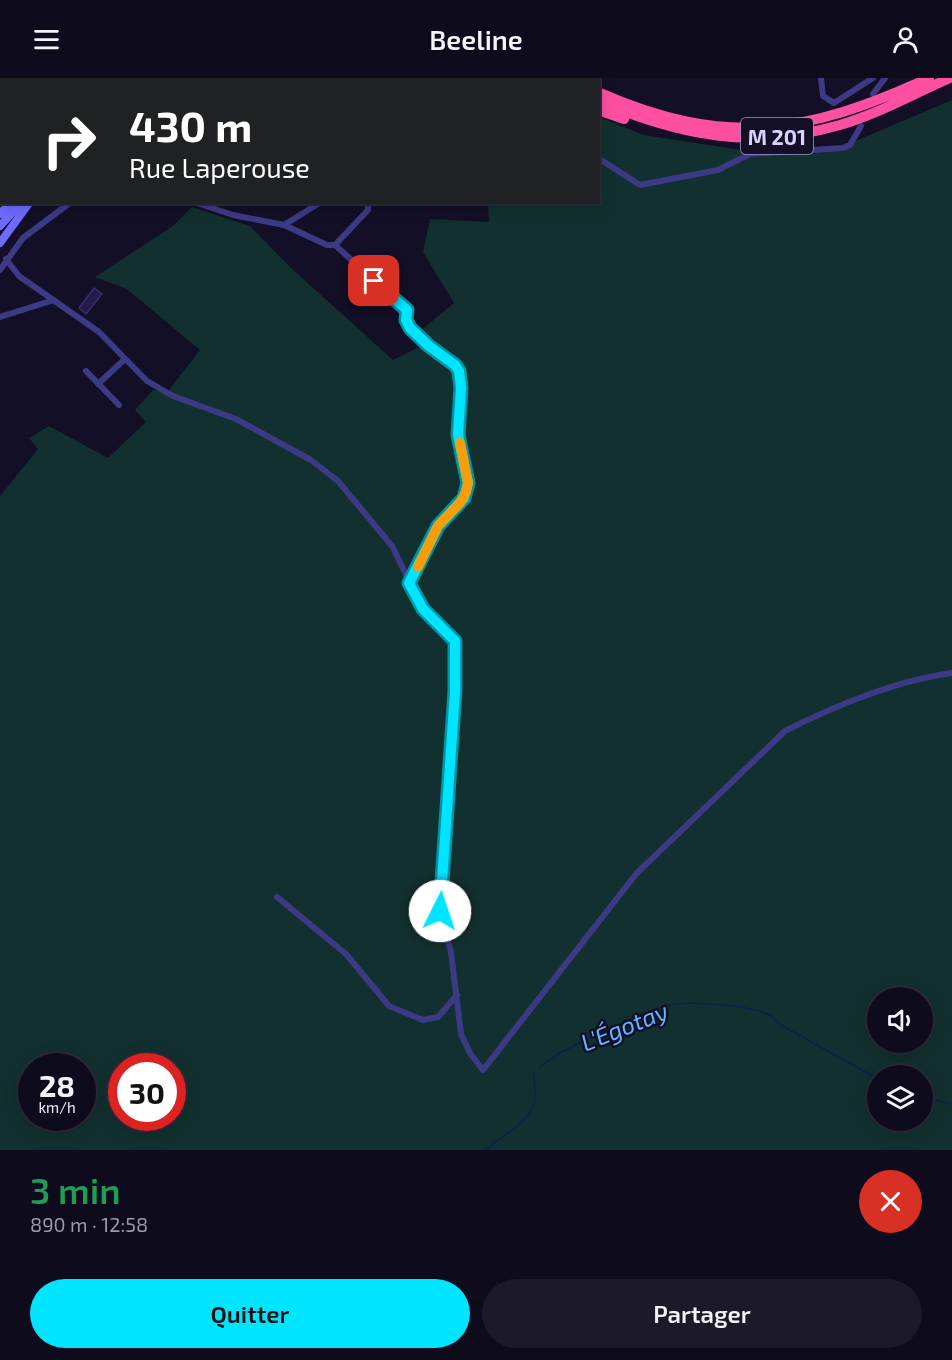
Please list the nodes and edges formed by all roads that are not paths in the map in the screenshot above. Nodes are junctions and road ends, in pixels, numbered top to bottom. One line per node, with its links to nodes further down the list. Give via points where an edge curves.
1 (821, 78): 2 (street, via 823,96 834,103)
2 (873, 78)
3 (885, 78): 8 (street)
4 (929, 78): 11 (highway, M 201, via 828,118 765,128)
5 (950, 78): 13 (highway, M 201, via 862,117 802,134 730,137)
6 (600, 85): 11 (highway, via 663,112)
7 (600, 93): 11 (highway, M 201, via 666,117)
8 (873, 94)
9 (600, 102): 13 (highway, M 201)
10 (600, 111): 13 (highway)
11 (719, 126)
12 (861, 126): 14 (street, via 857,136 843,148 750,154 718,170 640,185)
13 (675, 130)
14 (600, 159)
15 (20, 204): 22 (main road)
16 (29, 204): 23 (main road)
17 (68, 204): 25 (street, via 23,238)
18 (200, 204): 21 (street)
19 (319, 204): 21 (street)
20 (368, 204): 24 (street, via 368,210)
21 (284, 225): 24 (street)
22 (0, 226)
23 (0, 243)
24 (335, 245): 33 (street, via 407,310 410,328 459,371 458,435 468,483 466,492 438,526)
25 (6, 259): 26 (street); 27 (street, via 19,276)
26 (0, 270)
27 (54, 300): 28 (street); 29 (street, via 99,332)
28 (0, 318)
29 (125, 358): 31 (street); 33 (street, via 166,393 236,419 327,472 392,546)
30 (86, 371): 31 (street)
31 (98, 384): 32 (street)
32 (119, 405)
33 (409, 583): 36 (street, via 423,609 455,641 440,911 452,952)
34 (952, 673): 36 (street, via 909,681 786,730 636,874 483,1070 461,1034)
35 (277, 897): 36 (street, via 346,954 389,1006 423,1020 438,1017)
36 (457, 995)

